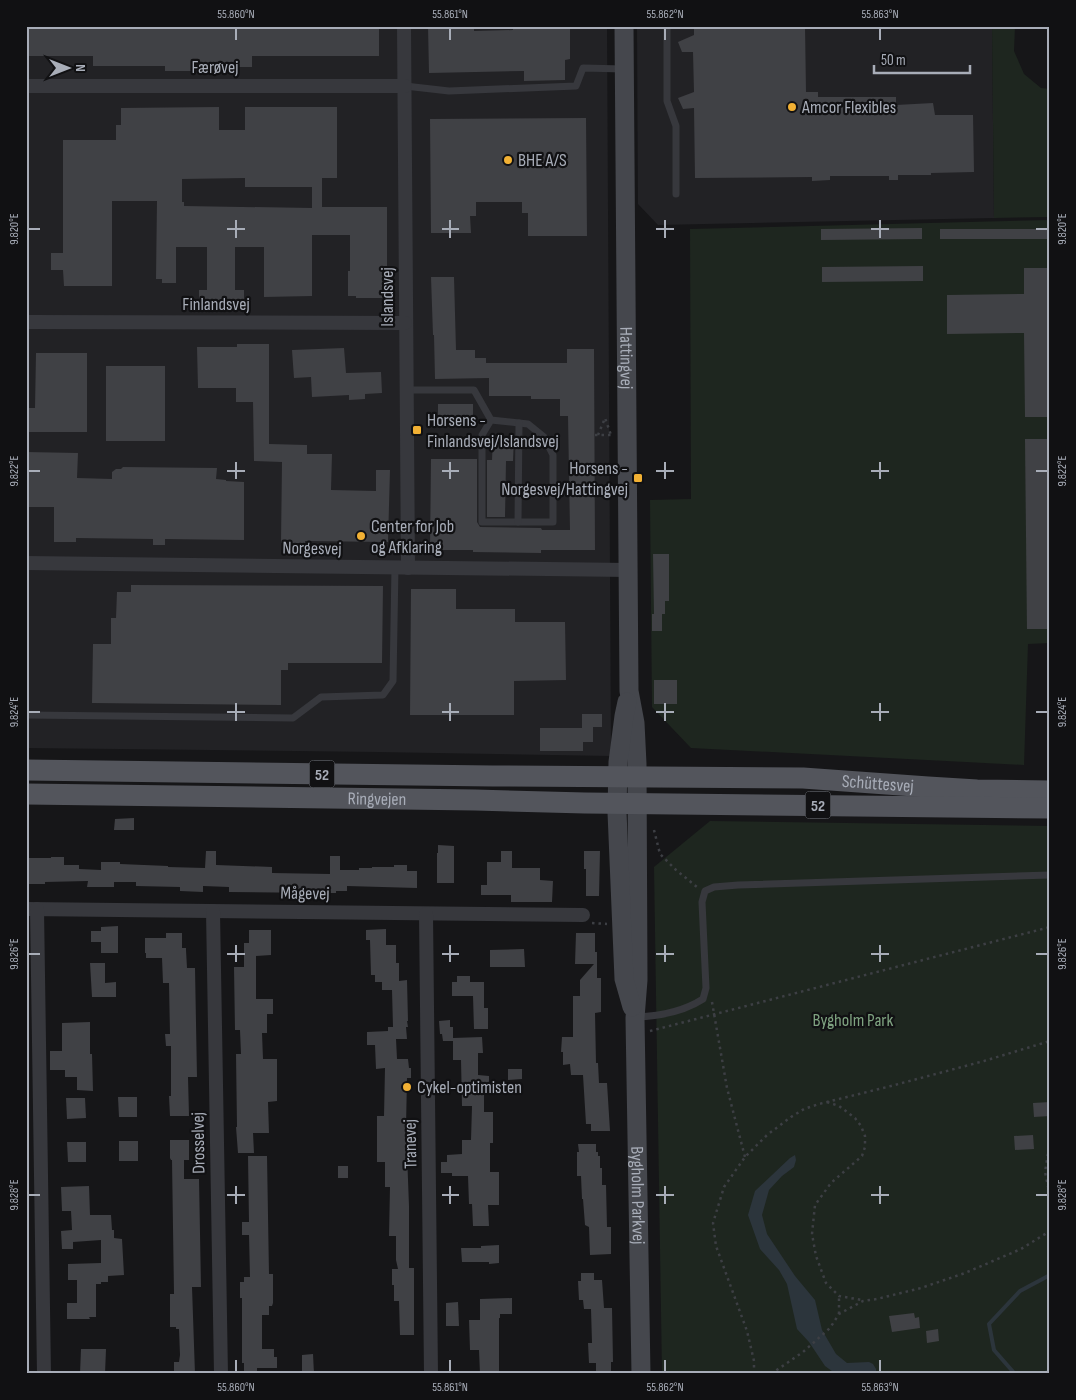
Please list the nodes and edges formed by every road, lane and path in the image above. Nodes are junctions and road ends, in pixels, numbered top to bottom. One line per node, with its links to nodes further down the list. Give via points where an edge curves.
1 (404, 26): 6 (street, Islandsvej)
2 (624, 26): 4 (street, Hattingvej)
3 (667, 26): 7 (lane, via 667,101 676,126)
4 (624, 69): 6 (lane, via 582,68 576,86 448,91); 17 (street, Hattingvej)
5 (26, 86): 6 (street, Færøvej)
6 (404, 86): 9 (street, Islandsvej)
7 (676, 194)
8 (26, 322): 9 (street, Finlandsvej)
9 (405, 323): 10 (street, Islandsvej)
10 (406, 390): 11 (lane, via 474,390); 16 (street, Islandsvej)
11 (492, 420): 12 (lane); 14 (lane, via 482,435 482,522)
12 (519, 423): 14 (lane); 14 (lane, via 528,424 544,437 553,455 553,522)
13 (596, 435): 13 (path, via 611,435 606,418 602,426)
14 (518, 522)
15 (26, 563): 16 (street, Norgesvej)
16 (402, 567): 17 (street, Norgesvej); 18 (lane, via 393,681 383,695 321,697 293,718)
17 (628, 570): 20 (street, Hattingvej, via 629,691 618,762)
18 (26, 715)
19 (26, 770): 20 (main road, Ringvejen / 52)
20 (628, 776): 21 (main road, Schüttesvej / 52, via 803,778 928,788); 23 (street, Bygholm Parkvej)
21 (1050, 791)
22 (26, 794): 23 (main road, Ringvejen / 52)
23 (627, 803): 24 (main road, Schüttesvej / 52); 25 (street, Bygholm Parkvej); 32 (street, Bygholm Parkvej)
24 (1050, 808)
25 (637, 825): 27 (path, via 653,826 660,854); 35 (street, Bygholm Parkvej, via 638,980)
26 (1050, 875): 27 (lane, via 738,885)
27 (705, 891): 35 (lane, via 702,902 706,988 703,999 693,1006)
28 (32, 909): 29 (street, Mågevej); 45 (street)
29 (213, 911): 30 (street, Mågevej); 46 (street, Drosselvej)
30 (426, 914): 31 (street, Mågevej); 47 (street, Tranevej)
31 (583, 915): 32 (path, via 589,923)
32 (621, 924): 35 (street, Bygholm Parkvej, via 624,979)
33 (1050, 927): 34 (path)
34 (715, 1015): 35 (path, via 657,1030); 39 (path, via 727,1088)
35 (635, 1026): 48 (street, Bygholm Parkvej)
36 (1050, 1041): 37 (path)
37 (826, 1102): 39 (path, via 791,1117); 42 (path, via 839,1106 855,1118 865,1136 866,1147 862,1156 831,1183 815,1205 812,1234 816,1256 826,1283)
38 (1050, 1141): 40 (path, via 1045,1172)
39 (745, 1157): 49 (path, via 724,1187 713,1223 716,1246 747,1332)
40 (1050, 1196)
41 (1050, 1231): 43 (path, via 965,1273 922,1288)
42 (839, 1296): 43 (path); 44 (path)
43 (863, 1301): 44 (path)
44 (839, 1314): 50 (path, via 830,1328)
45 (44, 1374)
46 (221, 1374)
47 (431, 1374)
48 (641, 1374)
49 (754, 1374)
50 (770, 1374)

